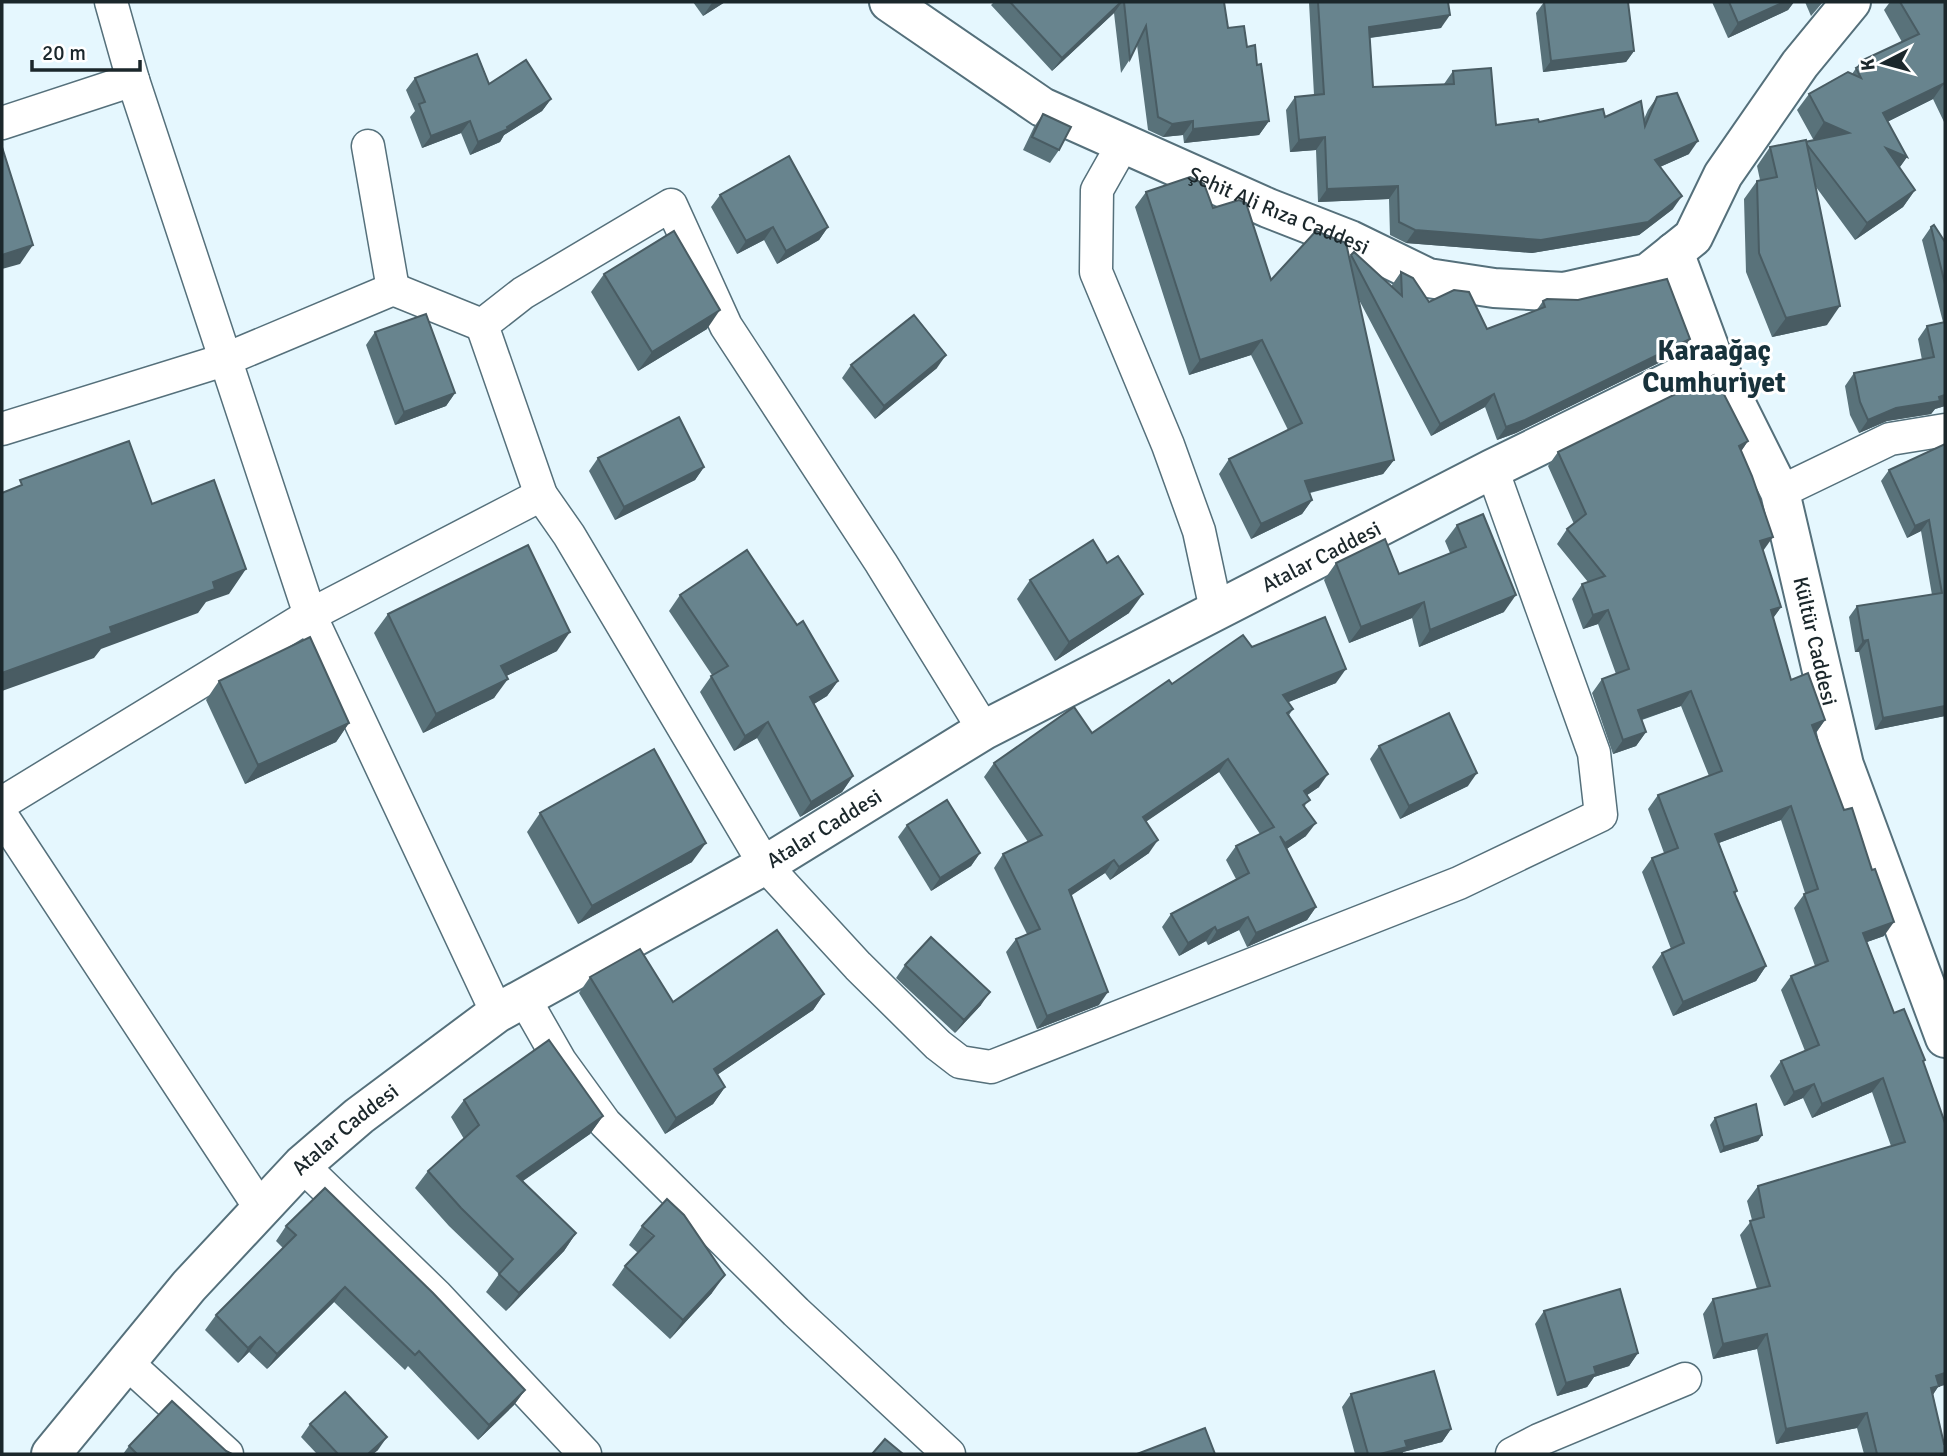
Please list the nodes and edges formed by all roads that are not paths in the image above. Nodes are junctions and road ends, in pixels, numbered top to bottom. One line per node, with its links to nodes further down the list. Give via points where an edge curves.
1 (111, 2): 4 (street)
2 (888, 2): 6 (street, Şehit Ali Rıza Caddesi, via 1042,107)
3 (1850, 2): 8 (street, via 1800,64 1723,175)
4 (132, 80): 5 (street); 11 (street)
5 (2, 124)
6 (1123, 144): 8 (street, Şehit Ali Rıza Caddesi, via 1428,278 1564,292 1648,273); 18 (street, via 1097,190 1096,272 1199,531)
7 (368, 146): 9 (street)
8 (1684, 244): 12 (street, Kültür Caddesi)
9 (393, 289): 10 (street); 11 (street)
10 (482, 325): 17 (street); 20 (street, via 523,293 671,205 726,326)
11 (224, 360): 13 (street); 19 (street)
12 (1714, 360): 15 (street, Atalar Caddesi); 16 (street, Kültür Caddesi)
13 (2, 429)
14 (1945, 430): 16 (street, via 1890,439)
15 (1492, 469): 18 (street, Atalar Caddesi); 23 (street, via 1594,753 1601,815 1459,883 992,1067 960,1062 938,1045)
16 (1780, 492): 25 (street, Kültür Caddesi, via 1844,765)
17 (541, 495): 19 (street); 23 (street)
18 (1216, 610): 20 (street, Atalar Caddesi)
19 (310, 615): 21 (street); 24 (street)
20 (984, 730): 23 (street, Atalar Caddesi)
21 (2, 803)
22 (2, 816): 27 (street)
23 (765, 865): 24 (street, Atalar Caddesi)
24 (511, 1006): 26 (street, Atalar Caddesi, via 359,1116); 33 (street, via 560,1060 605,1123)
25 (1945, 1038)
26 (302, 1165): 27 (street, Atalar Caddesi); 32 (street, via 436,1295)
27 (261, 1209): 28 (street, Atalar Caddesi)
28 (126, 1362): 30 (street, Atalar Caddesi); 31 (street)
29 (1685, 1379): 34 (street)
30 (51, 1454)
31 (227, 1454)
32 (585, 1454)
33 (948, 1454)
34 (1512, 1454)

